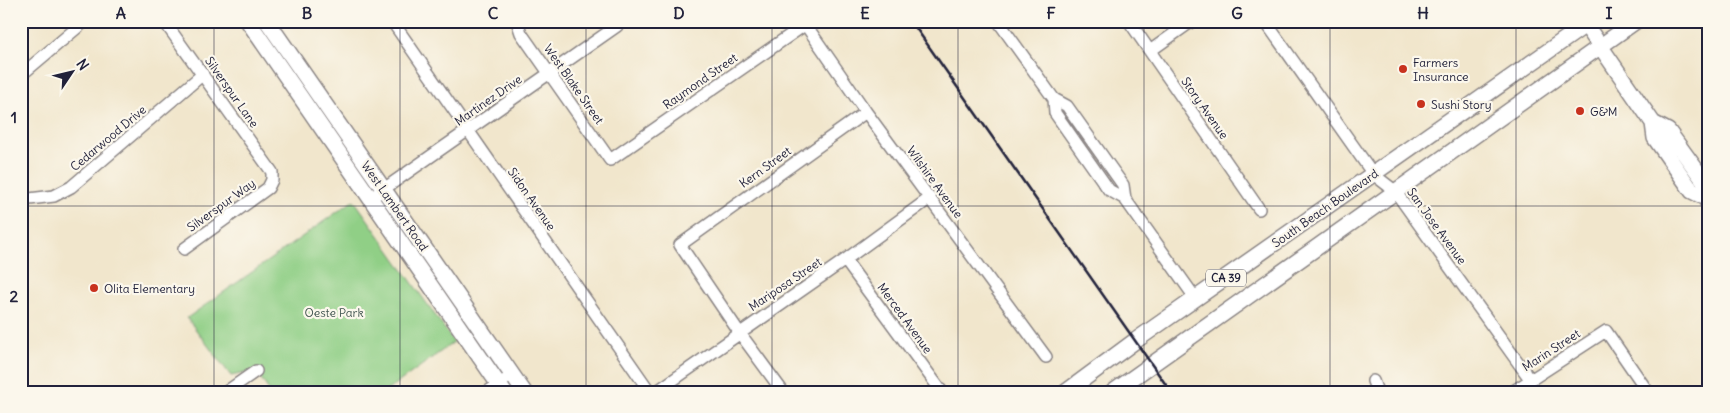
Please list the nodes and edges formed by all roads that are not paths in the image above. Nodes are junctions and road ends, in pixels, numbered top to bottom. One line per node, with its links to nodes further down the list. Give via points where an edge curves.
1 (85, 21): 17 (street)
2 (164, 21): 19 (street, Silverspur Lane)
3 (248, 21): 26 (main road, West Lambert Road)
4 (267, 21): 26 (main road, West Lambert Road)
5 (392, 21): 21 (street, Sidon Avenue)
6 (518, 21): 18 (street, West Blake Street, via 521,33)
7 (618, 21): 18 (street, Martinez Drive, via 617,26)
8 (998, 21): 33 (street, via 1054,99 1067,106 1123,185 1125,199)
9 (1129, 21): 16 (street, Story Avenue)
10 (1192, 21): 16 (street)
11 (1265, 21): 23 (street, San Jose Avenue)
12 (1636, 21): 15 (main road, CA 39)
13 (805, 23): 20 (street, Wilshire Avenue); 22 (street, Raymond Street)
14 (1586, 23): 15 (main road); 23 (main road, South Beach Boulevard / CA 39)
15 (1600, 46): 25 (main road, CA 39); 29 (main road, via 1653,123 1668,131 1705,182)
16 (1150, 51): 30 (street, Story Avenue)
17 (21, 73)
18 (550, 73): 21 (street, Martinez Drive); 22 (street, West Blake Street)
19 (203, 74): 24 (street, Silverspur Lane, via 272,172); 28 (street, Cedarwood Drive, via 71,187 54,196)
20 (866, 112): 27 (street, Wilshire Avenue); 34 (street, Kern Street, via 680,245)
21 (468, 131): 26 (street, Martinez Drive); 42 (street, Sidon Avenue)
22 (610, 160)
23 (1373, 174): 25 (street, San Jose Avenue); 33 (main road, South Beach Boulevard / CA 39)
24 (272, 180): 31 (street, Silverspur Way, via 268,188)
25 (1395, 191): 38 (street, San Jose Avenue); 47 (main road, CA 39)
26 (377, 194): 37 (main road, West Lambert Road); 39 (main road, West Lambert Road)
27 (930, 198): 32 (street, Mariposa Street); 35 (street, Wilshire Avenue)
28 (21, 200)
29 (1707, 200)
30 (1259, 210)
31 (184, 249)
32 (845, 260): 34 (street, Mariposa Street); 45 (street, Merced Avenue)
33 (1196, 299): 46 (main road, South Beach Boulevard / CA 39)
34 (739, 332): 43 (street, Mariposa Street); 44 (street)
35 (1046, 357)
36 (256, 371): 40 (street)
37 (512, 374): 39 (street); 41 (main road, West Lambert Road)
38 (1530, 379): 48 (street, Marin Street); 49 (street, Marin Street, via 1606,332)
39 (497, 389)
40 (226, 392)
41 (524, 392)
42 (650, 392)
43 (656, 392)
44 (783, 392)
45 (942, 392)
46 (1066, 392)
47 (1113, 392)
48 (1512, 392)
49 (1648, 392)

